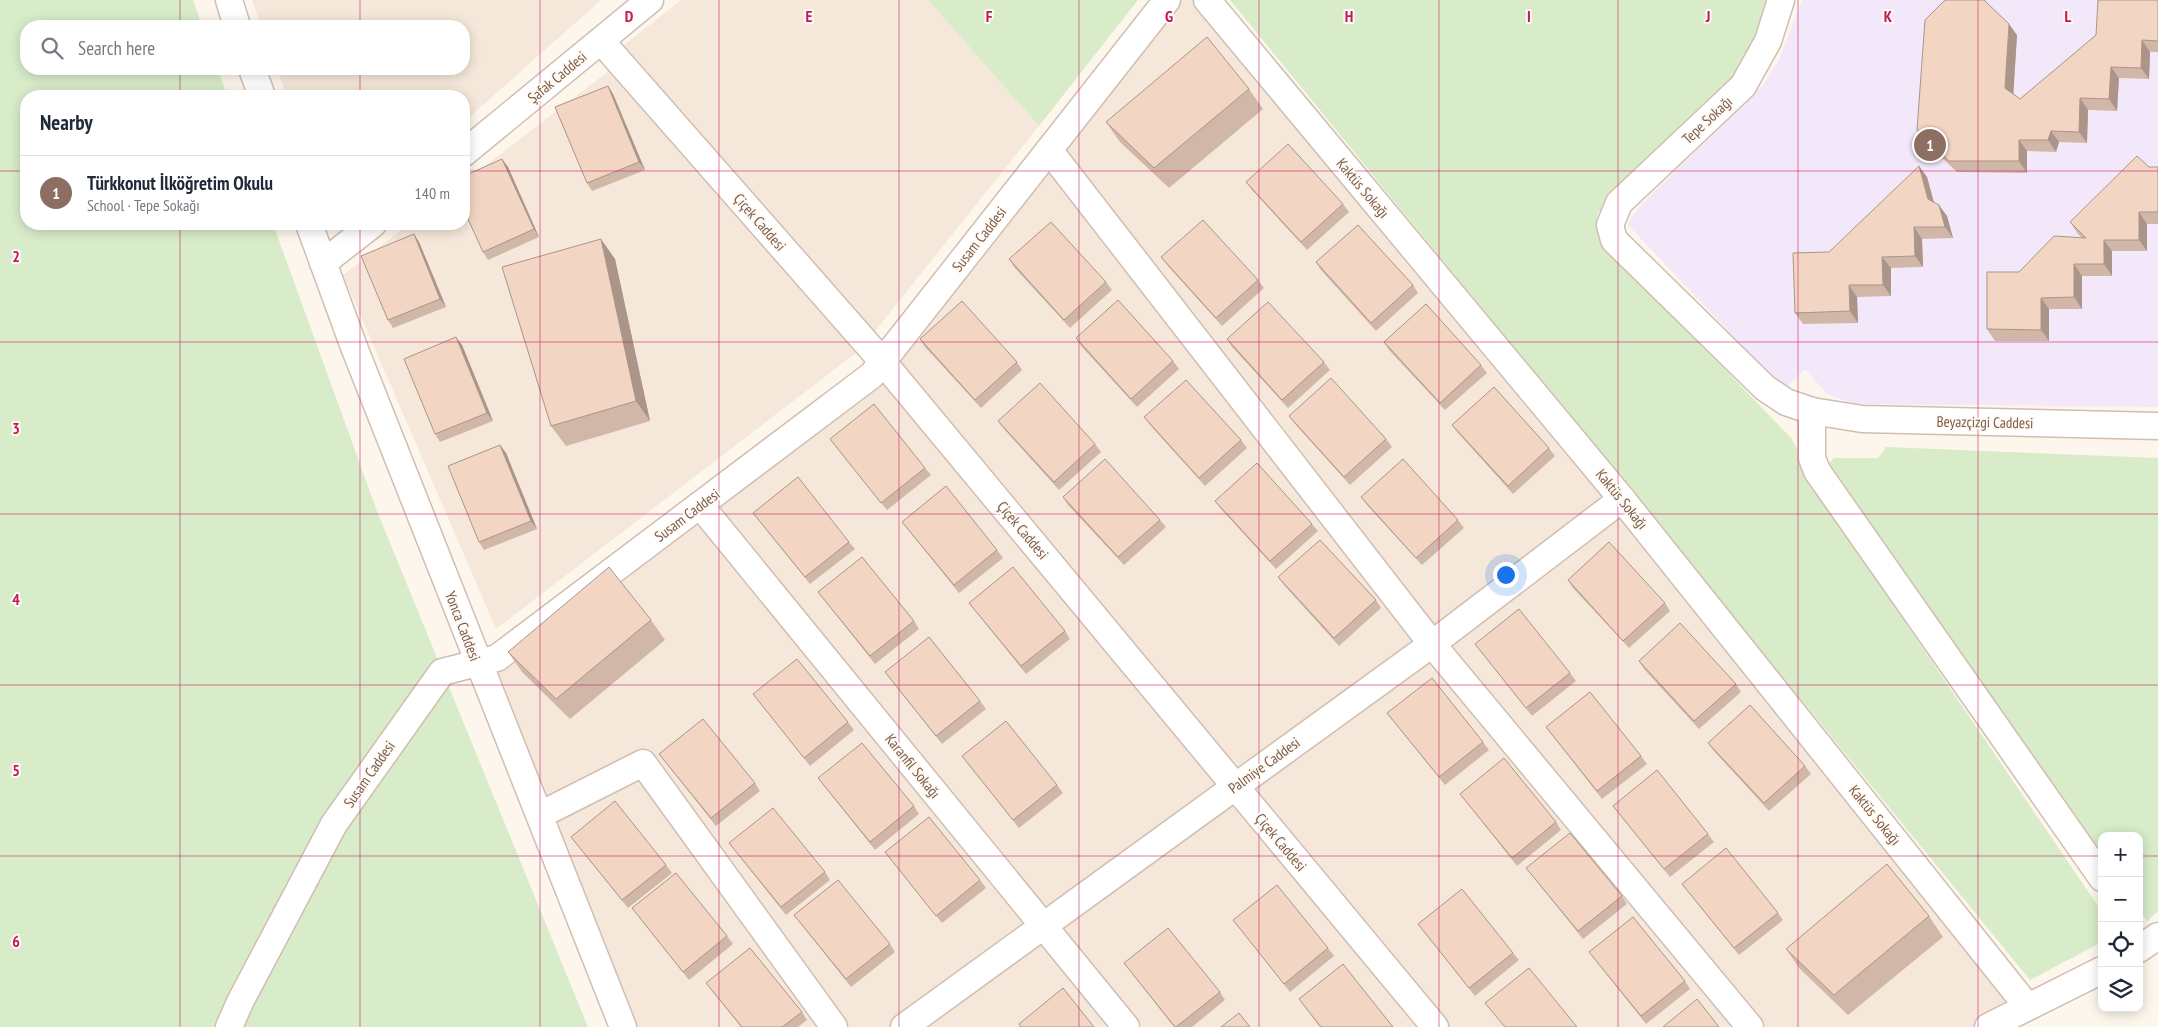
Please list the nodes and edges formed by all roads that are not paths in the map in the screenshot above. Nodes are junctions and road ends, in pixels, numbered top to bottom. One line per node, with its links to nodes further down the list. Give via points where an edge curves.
1 (229, 0): 6 (street)
2 (650, 0): 7 (street, Şafak Caddesi)
3 (1167, 0): 11 (street, Susam Caddesi)
4 (1207, 0): 19 (street, Kaktüs Sokağı)
5 (1781, 0): 12 (street, Tepe Sokağı, via 1768,41 1743,86 1619,203)
6 (235, 20)
7 (601, 40): 10 (street, Şafak Caddesi); 16 (street, Çiçek Caddesi)
8 (254, 75): 9 (street)
9 (260, 90)
10 (470, 148)
11 (1049, 150): 16 (street, Susam Caddesi); 21 (street)
12 (1610, 225): 17 (street, Beyazçizgi Caddesi, via 1614,240 1766,388 1786,402)
13 (310, 230): 15 (street, Yonca Caddesi)
14 (365, 230): 15 (street)
15 (323, 263): 22 (street, Yonca Caddesi)
16 (883, 362): 20 (street, Susam Caddesi, via 872,375); 23 (street, Çiçek Caddesi)
17 (1812, 411): 18 (street, Beyazçizgi Caddesi, via 1862,419); 25 (street, via 1812,458 1817,471)
18 (2158, 426)
19 (1622, 499): 21 (street, Palmiye Caddesi); 28 (street, Kaktüs Sokağı)
20 (700, 505): 22 (street, Susam Caddesi, via 497,658); 26 (street, Karanfil Sokağı)
21 (1432, 644): 23 (street, Palmiye Caddesi); 35 (street)
22 (478, 663): 24 (street, Yonca Caddesi); 29 (street, Susam Caddesi, via 442,672 334,824)
23 (1235, 786): 26 (street, Palmiye Caddesi); 34 (street, Çiçek Caddesi)
24 (540, 814): 30 (street, Yonca Caddesi); 31 (street, via 643,763)
25 (2101, 877)
26 (1043, 926): 32 (street, Palmiye Caddesi); 33 (street, Karanfil Sokağı)
27 (2098, 972): 28 (street)
28 (2028, 1006): 36 (street)
29 (229, 1027)
30 (623, 1027)
31 (834, 1027)
32 (904, 1027)
33 (1126, 1027)
34 (1435, 1027)
35 (1750, 1027)
36 (1988, 1027)

